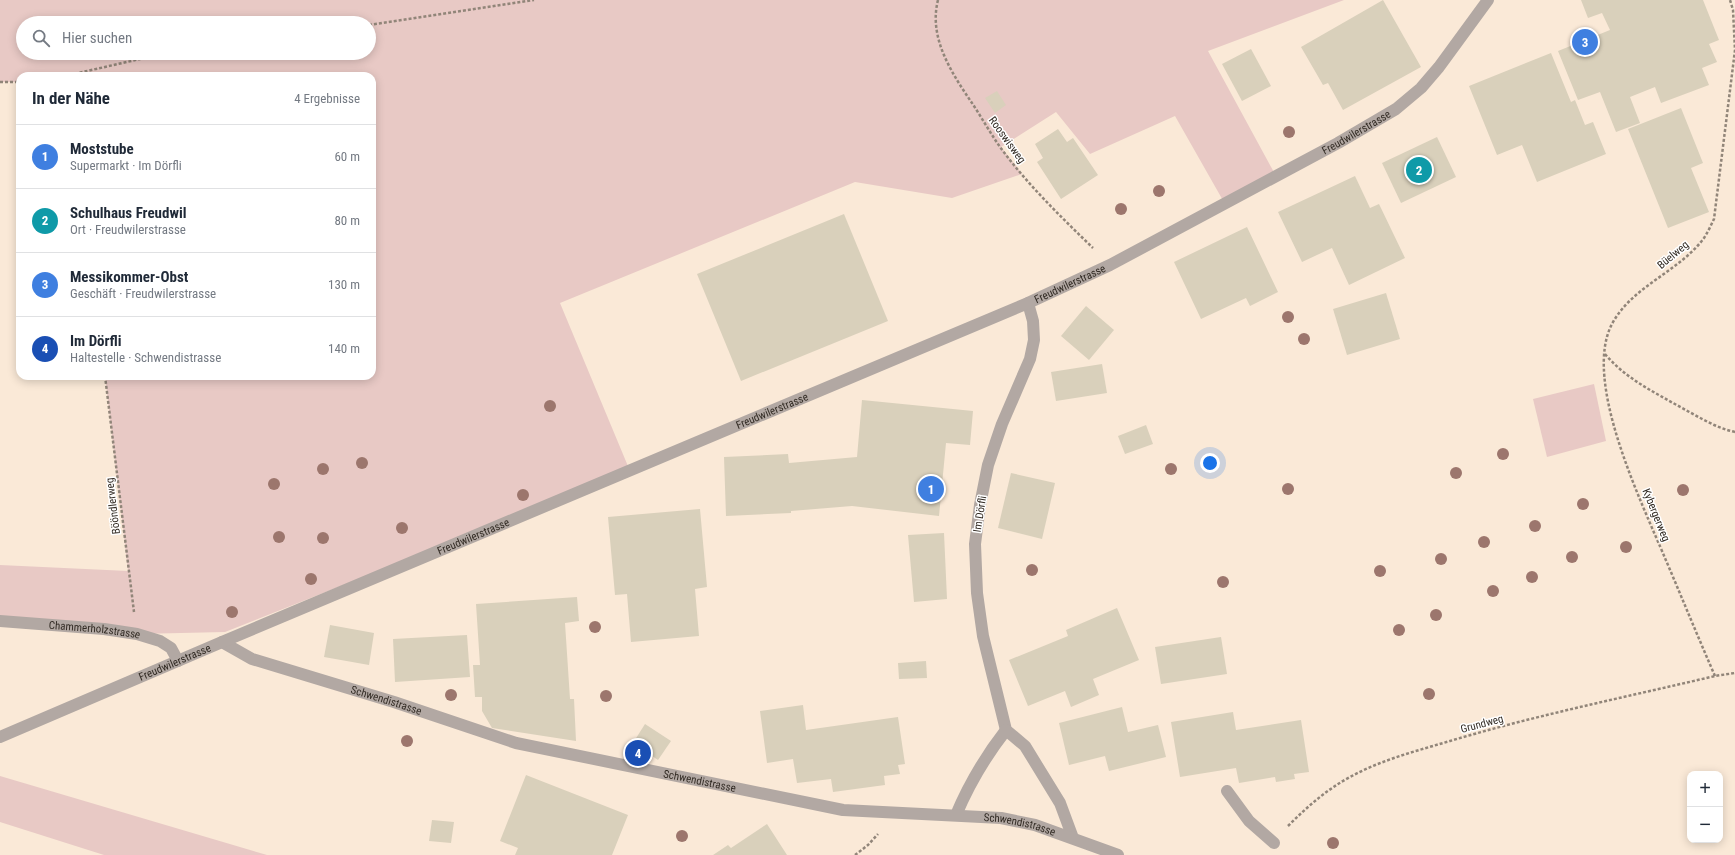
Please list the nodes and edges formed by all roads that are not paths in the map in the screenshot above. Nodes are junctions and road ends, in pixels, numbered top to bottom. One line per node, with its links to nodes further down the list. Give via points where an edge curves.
1 (1488, 0): 2 (street, Freudwilerstrasse, via 1439,67 1421,88 1396,109 1110,266)
2 (1028, 304): 4 (street, Freudwilerstrasse); 6 (street, Im Dörfli, via 1033,322 1032,353 988,465 975,544 976,593)
3 (0, 621): 5 (street, Chammerholzstrasse, via 137,634 160,641 171,648)
4 (222, 642): 5 (street, Freudwilerstrasse); 9 (street, Schwendistrasse, via 252,659 394,702 516,743 843,810)
5 (178, 661): 7 (street, Freudwilerstrasse)
6 (1006, 730): 9 (street, via 987,754); 10 (street, via 1025,746 1060,803)
7 (0, 737)
8 (1227, 791): 11 (street, via 1249,821)
9 (956, 815): 10 (street, Schwendistrasse, via 1000,818 1035,825)
10 (1073, 838): 12 (street, Schwendistrasse)
11 (1274, 843)
12 (1118, 855)

